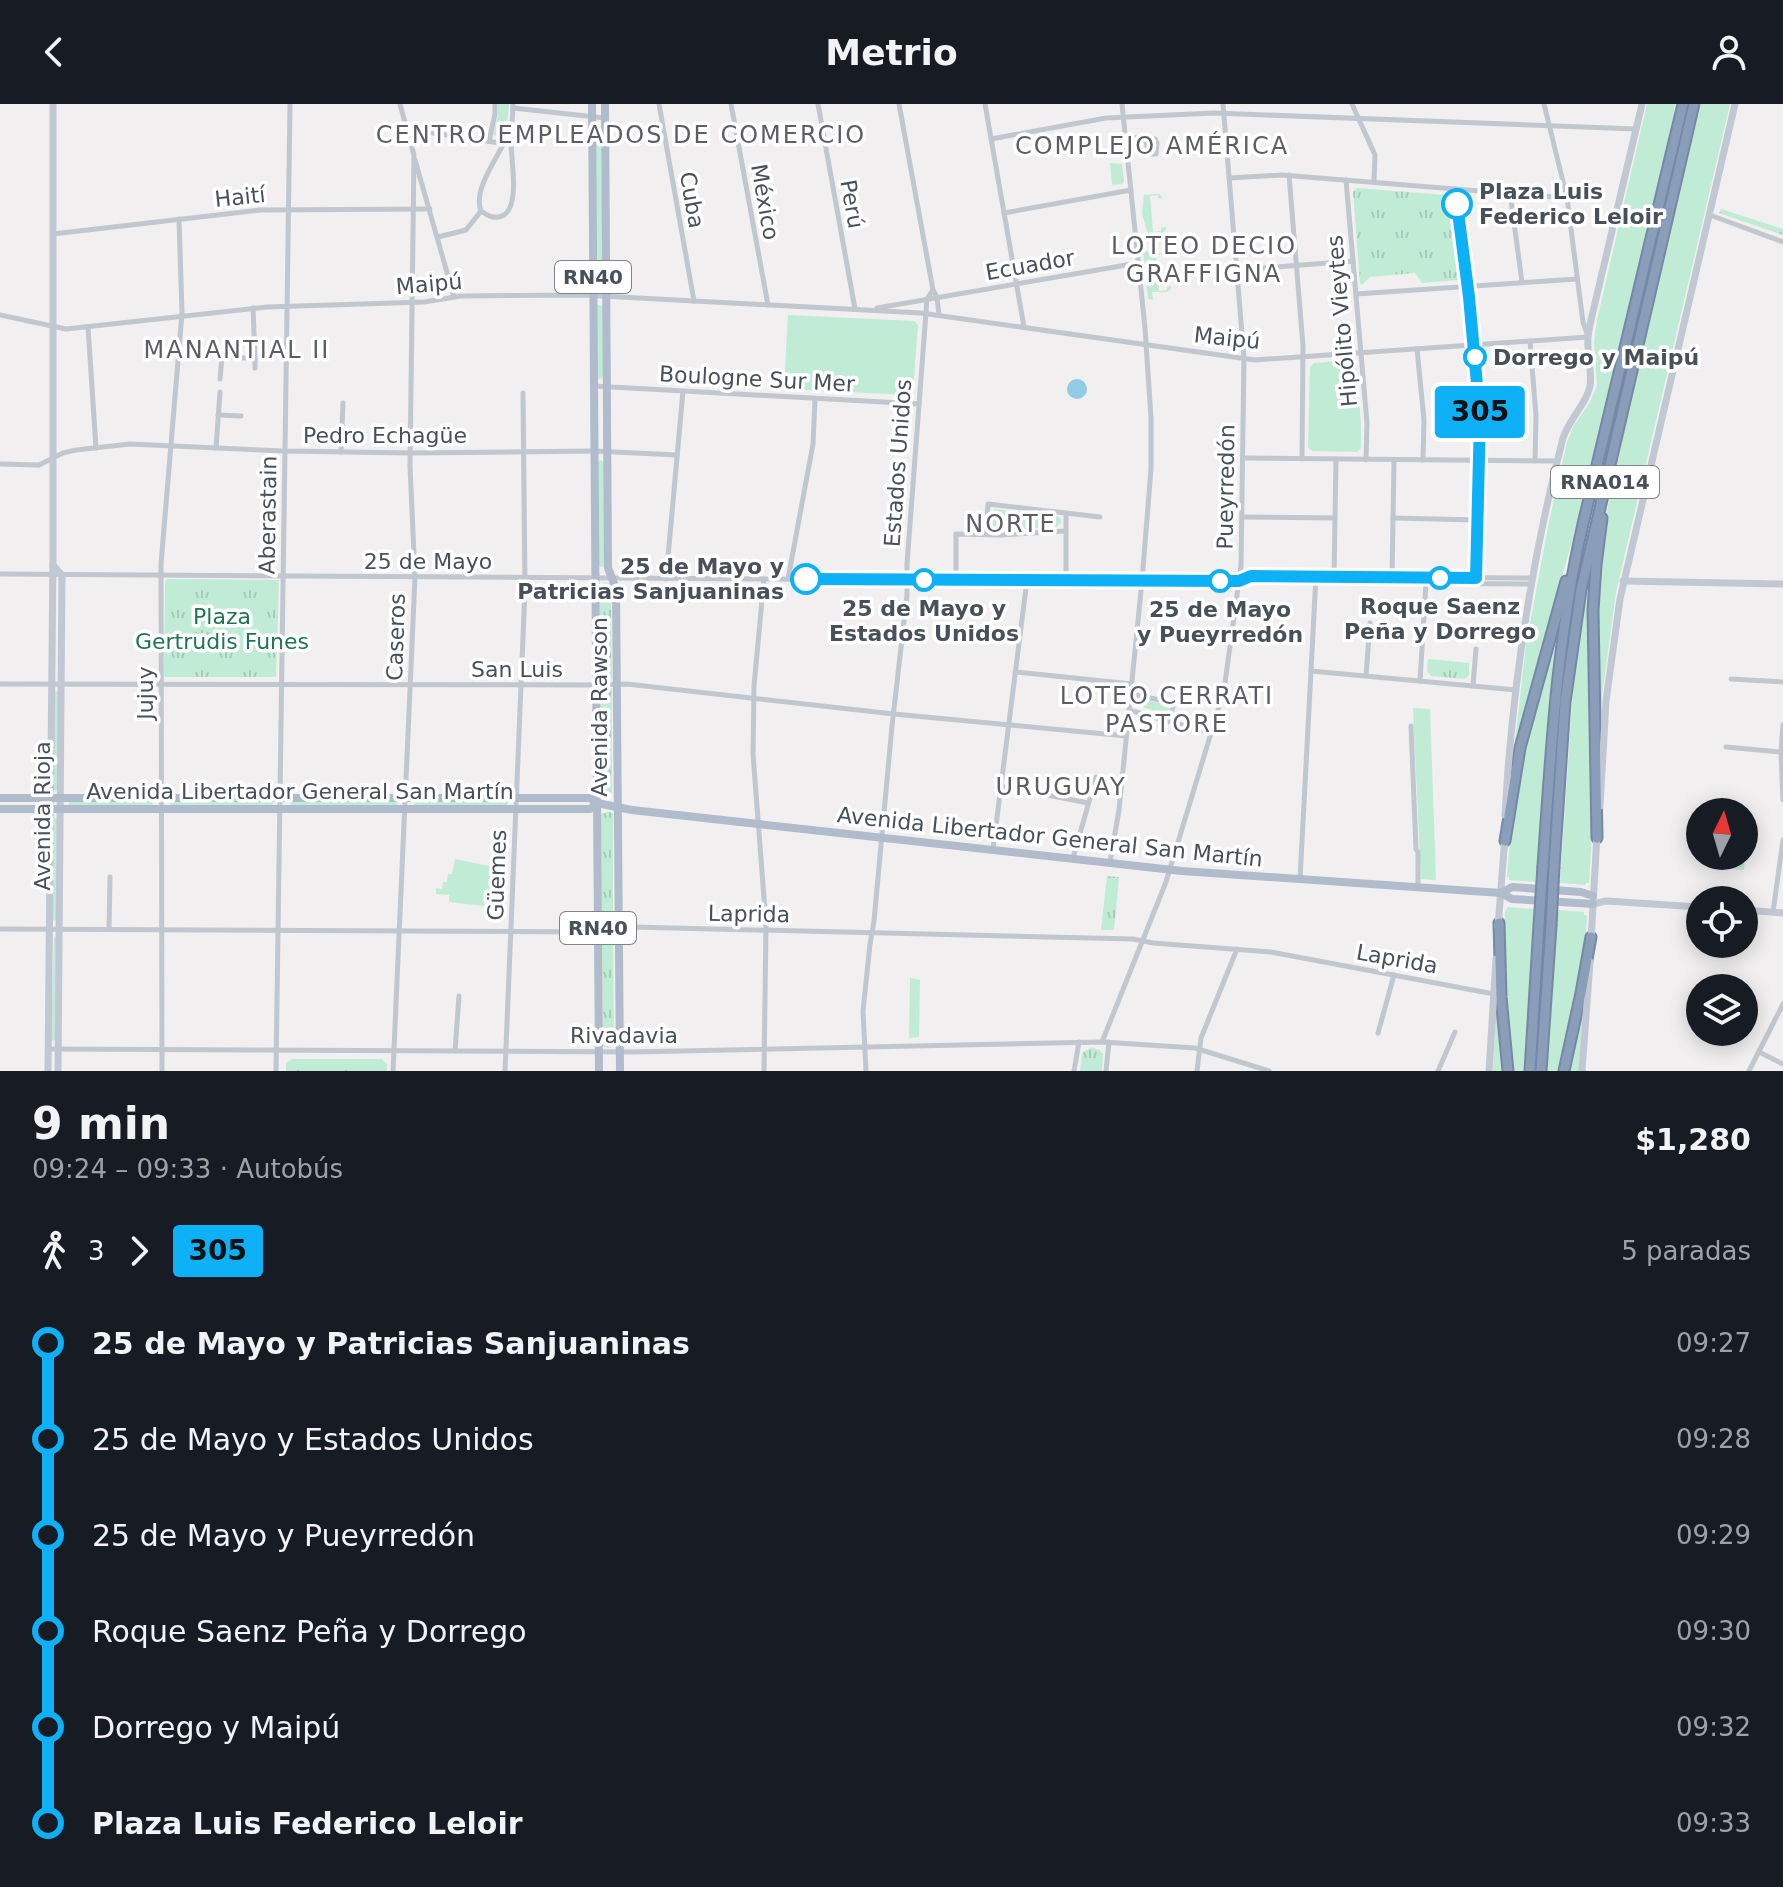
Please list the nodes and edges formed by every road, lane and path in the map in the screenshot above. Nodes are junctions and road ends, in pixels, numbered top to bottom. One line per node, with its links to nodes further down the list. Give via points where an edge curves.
1 (53, 104): 50 (street, Avenida Rioja)
2 (290, 104): 43 (street, Aberastain)
3 (400, 104): 27 (street, Caseros)
4 (495, 104): 32 (street)
5 (605, 104): 19 (street); 24 (main road, Avenida Rawson / RN40)
6 (659, 104): 68 (street, Cuba)
7 (731, 104): 70 (street, México)
8 (818, 104): 73 (street, Perú)
9 (899, 104): 61 (street)
10 (985, 104): 29 (street)
11 (1122, 104): 23 (street)
12 (1223, 104): 21 (street, Pueyrredón)
13 (1352, 104): 25 (street)
14 (1544, 104): 26 (street)
15 (1642, 104): 28 (street)
16 (1682, 104): 131 (highway, RNA014)
17 (1694, 104): 113 (highway, RNA014)
18 (1735, 104): 48 (street)
19 (592, 105): 22 (main road, Avenida Rawson / RN40)
20 (513, 106): 22 (street); 33 (street)
21 (1223, 113): 23 (street); 25 (street); 36 (street, Pueyrredón)
22 (592, 117): 24 (street); 63 (main road, Avenida Rawson / RN40)
23 (1123, 117): 29 (street); 30 (street)
24 (605, 118): 65 (main road, Avenida Rawson / RN40)
25 (1358, 118): 26 (street); 38 (street, via 1375,155)
26 (1549, 126): 28 (street); 42 (street)
27 (406, 129): 32 (street); 34 (street, Caseros)
28 (1636, 129): 82 (street)
29 (991, 139): 47 (street)
30 (1125, 139): 31 (street); 40 (street)
31 (1148, 140)
32 (489, 141): 33 (street)
33 (508, 144): 46 (street, via 479,192); 46 (street, via 512,206 495,218)
34 (414, 155): 44 (street, Caseros); 45 (street, Caseros)
35 (1289, 175): 36 (street); 37 (street); 55 (street)
36 (1229, 178): 56 (street, Pueyrredón)
37 (1346, 180): 38 (street); 53 (street, Hipólito Vieytes)
38 (1374, 182): 39 (street)
39 (1455, 189): 41 (street); 60 (street)
40 (1131, 190): 47 (street); 54 (street)
41 (1510, 193): 42 (street); 58 (street)
42 (1567, 198): 57 (street)
43 (289, 209): 44 (street, Haití); 49 (street, Haití); 71 (street, Aberastain)
44 (413, 209): 45 (street, Haití); 69 (street, Caseros)
45 (430, 209): 51 (street, Caseros)
46 (481, 211): 51 (street, via 466,230)
47 (1004, 213): 59 (street)
48 (1710, 215): 52 (street); 159 (street)
49 (179, 219): 50 (street, Haití); 78 (street, Jujuy)
50 (53, 234): 79 (street, Avenida Rioja)
51 (438, 237): 64 (street, Caseros)
52 (1783, 242)
53 (1353, 261): 55 (street); 62 (street, Hipólito Vieytes)
54 (1138, 263): 59 (street, Ecuador); 84 (street)
55 (1297, 265): 56 (street); 88 (street)
56 (1236, 270): 89 (street, Pueyrredón)
57 (1577, 279): 58 (street); 82 (street)
58 (1522, 282): 60 (street)
59 (1016, 284): 66 (street, Ecuador); 81 (street)
60 (1468, 286): 62 (street); 85 (street)
61 (933, 290): 66 (street); 67 (street, Estados Unidos)
62 (1356, 294): 87 (street, Hipólito Vieytes)
63 (593, 296): 64 (street, Maipú); 65 (street, Maipú); 93 (main road, Avenida Rawson / RN40)
64 (454, 297): 69 (street, Maipú)
65 (606, 297): 68 (street, Maipú); 94 (main road, Avenida Rawson / RN40)
66 (937, 297): 67 (street, Ecuador); 77 (street)
67 (927, 299): 74 (street, Maipú); 75 (street, Estados Unidos)
68 (694, 301): 70 (street, Maipú)
69 (412, 303): 71 (street, Maipú); 111 (street, Caseros)
70 (768, 305): 73 (street, Maipú)
71 (287, 306): 72 (street, Maipú); 106 (street, Aberastain)
72 (253, 308): 78 (street, Maipú); 90 (street)
73 (855, 309): 74 (street, Maipú)
74 (864, 310): 75 (street, Maipú)
75 (926, 313): 77 (street, Maipú); 100 (street, Estados Unidos)
76 (0, 315): 79 (street, Maipú)
77 (939, 315): 81 (street, Maipú)
78 (182, 316): 80 (street, Maipú); 103 (street, Jujuy)
79 (52, 326): 80 (street, Maipú); 115 (street, Avenida Rioja)
80 (88, 327): 104 (street)
81 (1024, 327): 84 (street, Maipú)
82 (1588, 337): 83 (street, Maipú); 123 (street, via 1589,388 1566,429)
83 (1530, 341): 85 (street, Maipú); 122 (street)
84 (1146, 345): 89 (street, Maipú); 155 (street, via 1151,469)
85 (1473, 345): 86 (street, Maipú); 121 (street)
86 (1417, 349): 87 (street, Maipú); 120 (street)
87 (1361, 353): 88 (street, Maipú); 118 (street, Hipólito Vieytes)
88 (1304, 357): 89 (street, Maipú); 116 (street)
89 (1244, 358): 114 (street, Pueyrredón)
90 (255, 359): 91 (street); 92 (street, via 222,356)
91 (255, 368)
92 (220, 379)
93 (594, 386): 94 (street, Boulogne Sur Mer); 107 (main road, Avenida Rawson / RN40)
94 (607, 387): 95 (street, Boulogne Sur Mer); 108 (main road, Avenida Rawson / RN40)
95 (683, 391): 98 (street, Boulogne Sur Mer); 112 (street)
96 (220, 392): 101 (street)
97 (523, 393): 110 (street, Güemes)
98 (815, 398): 100 (street, Boulogne Sur Mer); 146 (street, via 813,444)
99 (343, 403): 109 (street)
100 (919, 404): 149 (street, Estados Unidos)
101 (218, 415): 102 (street); 105 (street)
102 (241, 416)
103 (172, 446): 104 (street, Pedro Echagüe); 105 (street, Pedro Echagüe); 138 (street, Jujuy)
104 (96, 448): 115 (street, Pedro Echagüe)
105 (216, 448): 106 (street, Pedro Echagüe)
106 (284, 451): 109 (street, Pedro Echagüe); 139 (street, Aberastain)
107 (594, 451): 108 (street, Pedro Echagüe); 110 (street, Pedro Echagüe); 142 (main road, Avenida Rawson / RN40)
108 (607, 451): 112 (street, Pedro Echagüe); 143 (main road, Avenida Rawson / RN40)
109 (341, 452): 111 (street, Pedro Echagüe)
110 (523, 452): 111 (street, Pedro Echagüe); 141 (street, Güemes)
111 (411, 453): 140 (street, Caseros)
112 (677, 455): 144 (street)
113 (1611, 455): 215 (highway, via 1594,584); 221 (highway, RNA014, via 1570,660)
114 (1243, 458): 116 (street); 127 (street, Pueyrredón)
115 (53, 459): 124 (street, Pedro Echagüe, via 39,465); 134 (street, Avenida Rioja)
116 (1302, 459): 117 (street)
117 (1336, 459): 118 (street); 128 (street)
118 (1366, 460): 119 (street)
119 (1394, 460): 120 (street); 129 (street)
120 (1423, 460): 121 (street)
121 (1479, 461): 122 (street); 130 (street)
122 (1535, 461): 123 (street)
123 (1557, 461): 158 (street)
124 (0, 464)
125 (1066, 513): 126 (street); 132 (street); 133 (street, via 988,504)
126 (1100, 517)
127 (1242, 517): 128 (street); 156 (street, Pueyrredón)
128 (1335, 518): 148 (street)
129 (1393, 518): 130 (street); 153 (street)
130 (1477, 520): 157 (street)
131 (1583, 524): 217 (highway, via 1525,728); 221 (highway, RNA014, via 1560,657)
132 (1066, 531): 133 (street); 152 (street)
133 (986, 535): 150 (street, via 956,534)
134 (53, 565): 136 (street, Avenida Rioja); 137 (street)
135 (0, 574): 136 (street, 25 de Mayo)
136 (51, 575): 137 (street, 25 de Mayo); 168 (street, Avenida Rioja)
137 (62, 575): 138 (street, 25 de Mayo); 169 (street, Avenida Rioja)
138 (161, 575): 139 (street, 25 de Mayo); 171 (street, Jujuy)
139 (283, 576): 140 (street, 25 de Mayo); 173 (street, Aberastain)
140 (415, 577): 141 (street, 25 de Mayo); 174 (street, Caseros)
141 (525, 578): 142 (street, 25 de Mayo); 177 (street, Güemes)
142 (595, 578): 143 (street, 25 de Mayo); 178 (main road, Avenida Rawson / RN40)
143 (612, 578): 144 (street, 25 de Mayo); 175 (main road, Avenida Rawson / RN40)
144 (666, 579): 145 (street, 25 de Mayo)
145 (764, 579): 146 (street, 25 de Mayo); 182 (street)
146 (788, 579): 149 (street, 25 de Mayo)
147 (1316, 579): 148 (street, 25 de Mayo); 156 (street, 25 de Mayo, via 1251,576); 163 (street)
148 (1334, 579): 153 (street, 25 de Mayo)
149 (907, 580): 150 (street, 25 de Mayo); 184 (street, Estados Unidos)
150 (956, 580): 151 (street, 25 de Mayo)
151 (1027, 580): 152 (street, 25 de Mayo); 164 (street)
152 (1066, 580): 155 (street, 25 de Mayo)
153 (1392, 580): 154 (street, 25 de Mayo)
154 (1426, 580): 157 (street, 25 de Mayo); 167 (street)
155 (1142, 581): 156 (street, 25 de Mayo); 176 (street)
156 (1239, 581): 189 (street, Pueyrredón, via 1224,690)
157 (1476, 581): 158 (street, 25 de Mayo)
158 (1531, 581): 180 (street)
159 (1623, 581): 160 (street); 215 (street, via 1607,691)
160 (1783, 584)
161 (1370, 623): 165 (street)
162 (1476, 649): 179 (street)
163 (1311, 671): 165 (street); 224 (street)
164 (1015, 672): 176 (street); 186 (street)
165 (1366, 676): 167 (street)
166 (1731, 679): 170 (street)
167 (1420, 681): 179 (street)
168 (50, 682): 169 (street, San Luis); 172 (street, San Luis); 196 (street, Avenida Rioja)
169 (61, 682): 171 (street, San Luis); 197 (street, Avenida Rioja)
170 (1783, 682)
171 (161, 683): 173 (street, San Luis); 198 (street, Jujuy)
172 (0, 684)
173 (282, 684): 174 (street, San Luis); 199 (street, Aberastain)
174 (410, 684): 177 (street, San Luis); 200 (street, Caseros)
175 (617, 684): 178 (street, San Luis); 182 (street, San Luis); 205 (main road, Avenida Rawson / RN40)
176 (1132, 684): 181 (street)
177 (521, 685): 178 (street, San Luis); 201 (street, Güemes)
178 (597, 685): 203 (main road, Avenida Rawson / RN40)
179 (1473, 686): 180 (street)
180 (1516, 690): 217 (street)
181 (1131, 694): 183 (street); 185 (street, via 1174,703)
182 (754, 698): 184 (street, San Luis); 213 (street)
183 (1129, 710): 185 (street); 190 (street)
184 (894, 714): 186 (street, San Luis); 214 (street, Estados Unidos)
185 (1169, 721): 189 (street)
186 (1009, 725): 190 (street, San Luis); 194 (street)
187 (1783, 725): 192 (street)
188 (1411, 726): 225 (street)
189 (1210, 733): 222 (street, Pueyrredón)
190 (1126, 736): 220 (street)
191 (1726, 747): 192 (street)
192 (1782, 752): 202 (street)
193 (1096, 777): 204 (street)
194 (1001, 786): 204 (street); 218 (street)
195 (0, 798): 196 (main road, Avenida Libertador General San Martín)
196 (49, 798): 197 (main road, Avenida Libertador General San Martín); 207 (street, Avenida Rioja)
197 (60, 798): 198 (main road, Avenida Libertador General San Martín); 208 (street, Avenida Rioja)
198 (161, 798): 199 (main road, Avenida Libertador General San Martín); 209 (street, Jujuy)
199 (280, 798): 200 (main road, Avenida Libertador General San Martín); 210 (street, Aberastain)
200 (405, 798): 201 (main road, Avenida Libertador General San Martín); 211 (street, Caseros)
201 (516, 798): 203 (main road, Avenida Libertador General San Martín, via 590,798); 212 (street, Güemes)
202 (1783, 800)
203 (597, 803): 205 (main road, Avenida Libertador General San Martín); 212 (main road, Avenida Libertador General San Martín, via 590,809); 240 (main road, Avenida Rawson / RN40)
204 (1088, 803): 219 (street)
205 (618, 807): 213 (main road, Avenida Libertador General San Martín); 233 (main road, Avenida Rawson / RN40)
206 (0, 809): 207 (main road, Avenida Libertador General San Martín)
207 (49, 809): 208 (main road, Avenida Libertador General San Martín); 235 (street, Avenida Rioja)
208 (60, 809): 209 (main road, Avenida Libertador General San Martín); 236 (street, Avenida Rioja)
209 (161, 809): 210 (main road, Avenida Libertador General San Martín); 238 (street, Jujuy)
210 (280, 809): 211 (main road, Avenida Libertador General San Martín); 239 (street, Aberastain)
211 (405, 809): 212 (main road, Avenida Libertador General San Martín); 242 (street, Caseros)
212 (516, 809): 243 (street, Güemes)
213 (758, 824): 214 (main road, Avenida Libertador General San Martín); 241 (street)
214 (882, 838): 218 (main road, Avenida Libertador General San Martín); 244 (street, Estados Unidos)
215 (1597, 838): 227 (street)
216 (1783, 840): 230 (street)
217 (1505, 841): 226 (street)
218 (993, 850): 219 (main road, Avenida Libertador General San Martín)
219 (1072, 859): 220 (main road, Avenida Libertador General San Martín)
220 (1110, 863): 222 (main road, Avenida Libertador General San Martín)
221 (1549, 867): 287 (highway, RNA014, bridge, via 1539,925); 288 (highway, RNA014, bridge, via 1551,926)
222 (1169, 870): 224 (main road, Avenida Libertador General San Martín); 246 (street, Pueyrredón)
223 (110, 877): 237 (street)
224 (1300, 879): 225 (main road, Avenida Libertador General San Martín)
225 (1418, 887): 226 (main road, Avenida Libertador General San Martín)
226 (1501, 893): 227 (main road, Avenida Libertador General San Martín, via 1512,899); 232 (street)
227 (1593, 900): 228 (street, Avenida Libertador General San Martín); 245 (street)
228 (1686, 906)
229 (1758, 911): 230 (street)
230 (1773, 912): 231 (street)
231 (1783, 913)
232 (1499, 923): 249 (street); 286 (highway)
233 (618, 928): 240 (street, Laprida); 241 (street, Laprida); 267 (main road, Avenida Rawson / RN40)
234 (0, 929): 235 (street, Laprida)
235 (49, 929): 236 (street, Laprida); 258 (street, Avenida Rioja)
236 (59, 929): 237 (street, Laprida); 259 (street, Avenida Rioja)
237 (109, 929): 238 (street, Laprida)
238 (161, 930): 239 (street, Laprida); 260 (street, Jujuy)
239 (278, 930): 242 (street, Laprida); 261 (street, Aberastain)
240 (598, 930): 243 (street, Laprida); 266 (main road, Avenida Rawson / RN40)
241 (766, 930): 244 (street, Laprida); 257 (street)
242 (399, 931): 243 (street, Laprida); 262 (street, Caseros)
243 (511, 931): 265 (street, Güemes)
244 (872, 933): 246 (street, Laprida); 256 (street, Estados Unidos, via 863,1011)
245 (1591, 937): 289 (highway); 290 (street)
246 (1142, 941): 247 (street, Laprida); 255 (street, Pueyrredón)
247 (1237, 949): 248 (street, Laprida); 263 (street)
248 (1394, 975): 249 (street, Laprida); 253 (street)
249 (1494, 994): 285 (street)
250 (459, 996): 264 (street)
251 (1783, 1004): 268 (street)
252 (1455, 1032): 284 (street)
253 (1378, 1033)
254 (1079, 1042): 255 (street, Rivadavia); 256 (street, Rivadavia); 280 (street)
255 (1105, 1042): 263 (street, Rivadavia); 281 (street, Pueyrredón)
256 (865, 1046): 257 (street, Rivadavia); 279 (street, Estados Unidos)
257 (764, 1048): 267 (street, Rivadavia); 278 (street)
258 (48, 1049): 259 (street, Rivadavia); 270 (street, Avenida Rioja)
259 (58, 1049): 260 (street, Rivadavia); 271 (street, Avenida Rioja)
260 (162, 1049): 261 (street, Rivadavia); 272 (street, Jujuy)
261 (276, 1050): 262 (street, Rivadavia); 273 (street, Aberastain)
262 (394, 1050): 264 (street, Rivadavia); 274 (street, Caseros)
263 (1200, 1050): 282 (street); 283 (street, Rivadavia)
264 (455, 1051): 265 (street, Rivadavia)
265 (506, 1051): 266 (street, Rivadavia); 275 (street, Güemes)
266 (599, 1052): 267 (street, Rivadavia); 276 (main road, Avenida Rawson / RN40)
267 (619, 1052): 277 (main road, Avenida Rawson / RN40)
268 (1759, 1052): 269 (street); 291 (street)
269 (1783, 1064)
270 (48, 1071)
271 (58, 1071)
272 (162, 1071)
273 (276, 1071)
274 (393, 1071)
275 (505, 1071)
276 (599, 1071)
277 (620, 1071)
278 (764, 1071)
279 (866, 1071)
280 (1074, 1071)
281 (1106, 1071)
282 (1197, 1071)
283 (1269, 1071)
284 (1438, 1071)
285 (1489, 1071)
286 (1508, 1071)
287 (1530, 1071)
288 (1541, 1071)
289 (1564, 1071)
290 (1582, 1071)
291 (1749, 1071)

